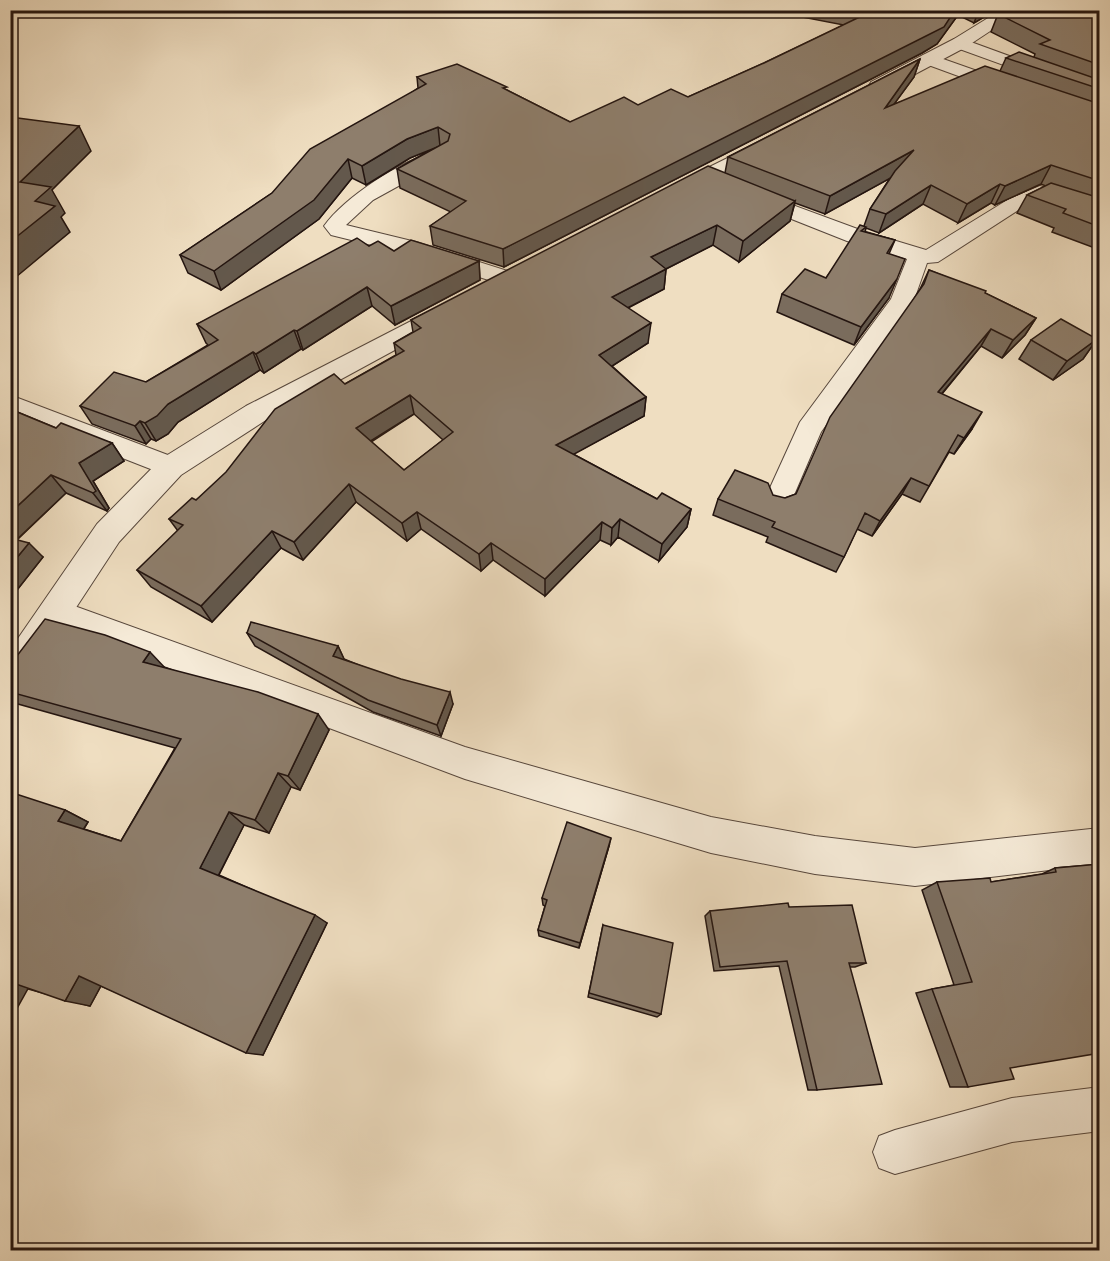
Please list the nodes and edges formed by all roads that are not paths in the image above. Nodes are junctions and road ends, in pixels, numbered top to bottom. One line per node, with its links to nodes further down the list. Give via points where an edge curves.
1 (1014, 10): 2 (street)
2 (960, 43): 3 (street); 5 (street)
3 (929, 59): 4 (street); 6 (street)
4 (1026, 94)
5 (1100, 95)
6 (859, 96)
7 (788, 133): 9 (street)
8 (441, 154): 13 (street, via 370,194 335,226)
9 (723, 184): 10 (street); 12 (street, via 855,236)
10 (653, 204)
11 (1100, 213): 12 (street, via 1040,192 930,257)
12 (919, 256): 16 (street, via 902,300 808,429)
13 (517, 273): 15 (street, via 256,413)
14 (10, 405): 15 (street)
15 (171, 467): 17 (street, via 108,533)
16 (778, 501)
17 (55, 612): 18 (street); 19 (street, via 465,763 711,835 815,855 915,867)
18 (10, 679)
19 (1100, 846)
20 (1100, 1109): 21 (street, via 1012,1120)
21 (895, 1152)

